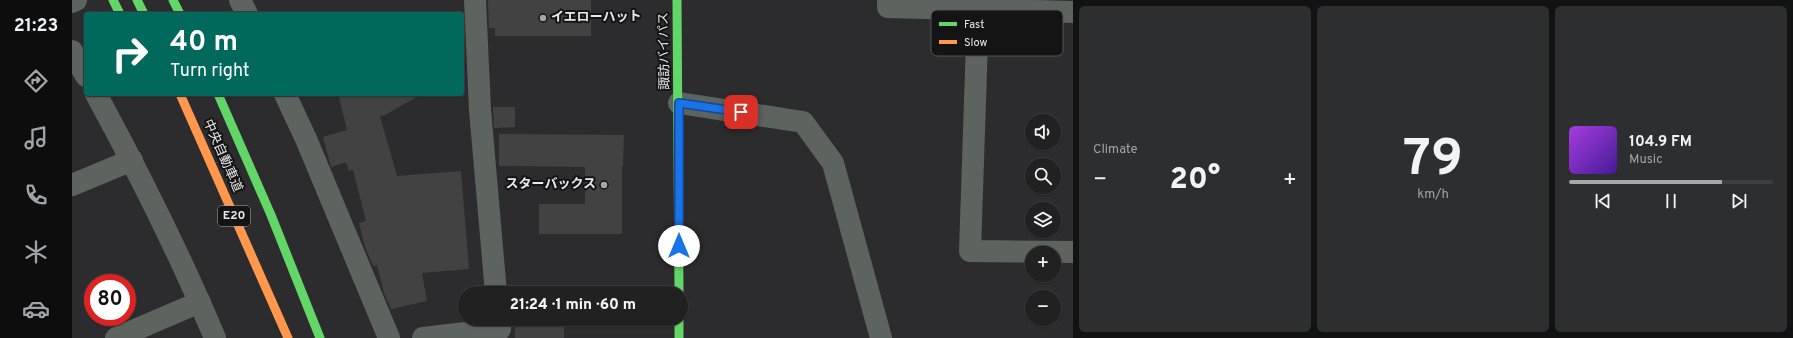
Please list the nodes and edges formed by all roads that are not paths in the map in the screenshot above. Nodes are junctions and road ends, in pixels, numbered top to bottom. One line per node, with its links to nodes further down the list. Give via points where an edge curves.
1 (76, 0): 9 (street)
2 (113, 0): 12 (highway)
3 (137, 0): 13 (highway)
4 (173, 0): 14 (highway)
5 (240, 0): 15 (street)
6 (475, 0): 28 (street, via 480,110)
7 (677, 0): 23 (highway, 諏訪バイパス)
8 (888, 0): 11 (street, via 888,7)
9 (72, 2)
10 (1062, 8): 11 (street)
11 (978, 10)
12 (119, 12)
13 (143, 12)
14 (179, 12)
15 (246, 12)
16 (72, 51): 18 (street)
17 (976, 56): 27 (street, via 970,250)
18 (84, 72)
19 (97, 96): 24 (street)
20 (181, 96): 30 (highway, 中央自動車道 / E20)
21 (219, 96): 37 (highway, 中央自動車道 / E20, via 295,270)
22 (286, 96): 38 (street)
23 (679, 103): 29 (highway, 諏訪バイパス); 41 (street, via 803,122 833,163)
24 (132, 160): 26 (street); 31 (street)
25 (202, 166): 30 (highway)
26 (72, 185)
27 (1073, 252)
28 (495, 286)
29 (679, 286)
30 (271, 297): 36 (highway, 中央自動車道 / E20)
31 (200, 302): 34 (street); 35 (street)
32 (500, 326): 39 (street, via 500,329)
33 (679, 326): 40 (highway)
34 (116, 338)
35 (215, 338)
36 (288, 338)
37 (320, 338)
38 (389, 338)
39 (423, 338)
40 (679, 338)
41 (881, 338)

